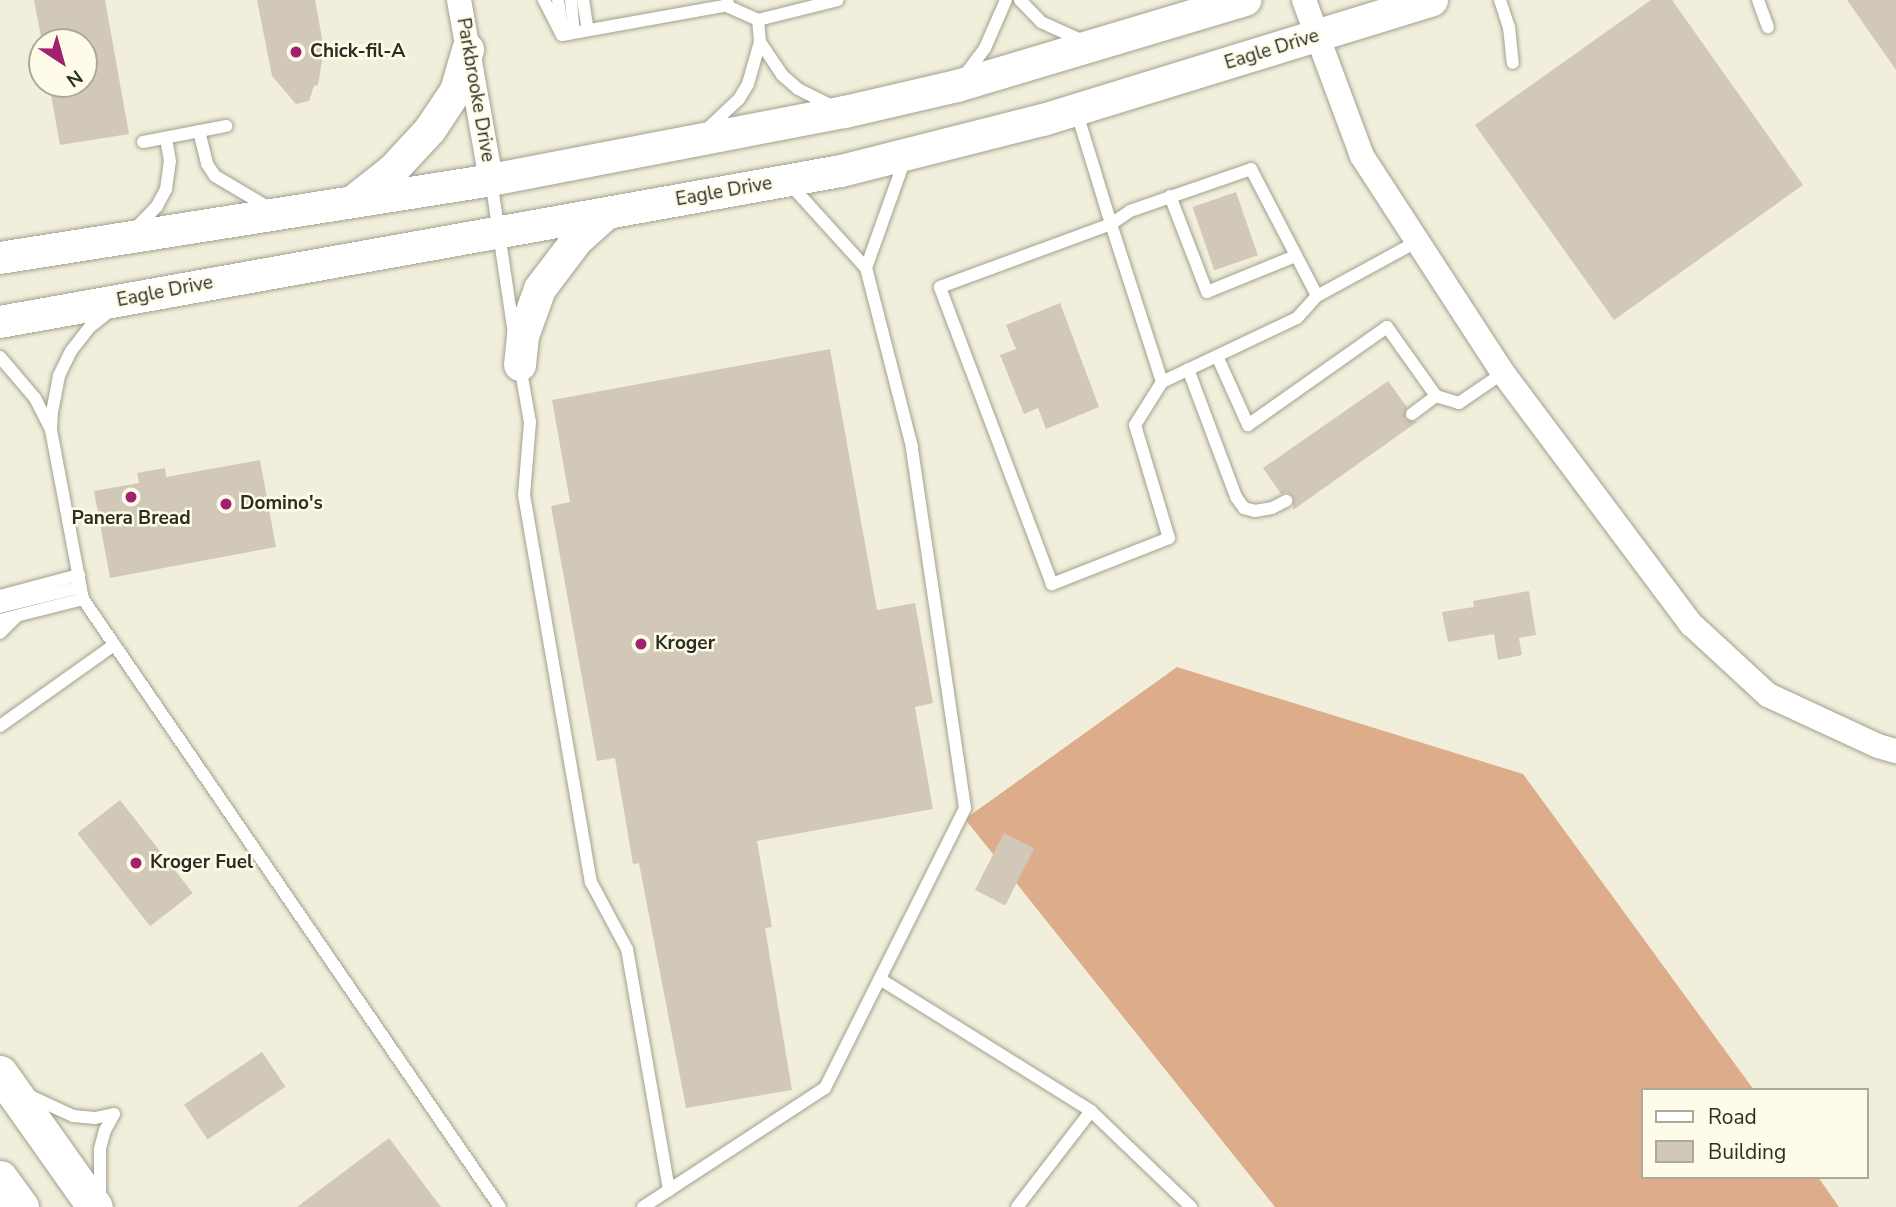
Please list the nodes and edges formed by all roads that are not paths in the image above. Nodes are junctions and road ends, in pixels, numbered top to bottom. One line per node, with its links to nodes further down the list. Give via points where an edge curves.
1 (459, 0): 23 (street, Parkbrooke Drive)
2 (544, 0): 19 (lane)
3 (558, 0): 19 (lane)
4 (571, 0): 19 (lane)
5 (583, 0): 18 (lane)
6 (1006, 0): 25 (lane, via 985,48)
7 (1020, 0): 22 (lane, via 1041,22)
8 (1245, 0): 15 (street)
9 (1304, 0): 20 (street)
10 (1433, 0): 20 (street, Eagle Drive)
11 (1500, 0): 24 (lane)
12 (1758, 0): 17 (lane)
13 (830, 1): 16 (lane)
14 (728, 2): 16 (lane); 18 (lane)
15 (1191, 10): 22 (street)
16 (758, 20): 21 (lane)
17 (1768, 27)
18 (588, 30): 19 (lane)
19 (568, 34)
20 (1317, 37): 26 (street, Eagle Drive); 43 (street, via 1362,156)
21 (760, 42): 27 (lane, via 782,75 798,89); 32 (lane, via 755,67 739,99)
22 (1099, 46): 25 (street)
23 (468, 50): 34 (street, Parkbrooke Drive); 37 (street, via 456,91 430,130 393,170)
24 (1513, 63)
25 (957, 86): 27 (street)
26 (1075, 110): 33 (street, Eagle Drive); 40 (lane)
27 (845, 112): 32 (street)
28 (226, 126): 29 (lane)
29 (199, 131): 30 (lane); 38 (lane, via 215,177)
30 (166, 138): 31 (lane); 42 (lane, via 170,160 166,188 150,215)
31 (143, 142)
32 (688, 144): 34 (street)
33 (907, 154): 35 (street, Eagle Drive); 46 (lane)
34 (491, 180): 37 (street); 41 (lane)
35 (787, 180): 39 (street, Eagle Drive); 46 (lane)
36 (1170, 197): 40 (lane); 44 (lane, via 1251,169); 44 (lane, via 1208,292)
37 (354, 201): 38 (street)
38 (278, 213): 42 (street)
39 (607, 213): 41 (street, Eagle Drive); 52 (street, via 577,240 540,289 527,324)
40 (1111, 223): 55 (lane); 55 (lane, via 940,287 1052,584 1169,537 1135,425)
41 (498, 232): 48 (street, Eagle Drive); 52 (lane)
42 (124, 237): 45 (street)
43 (1418, 241): 47 (lane); 54 (street)
44 (1295, 256): 47 (lane)
45 (0, 258)
46 (866, 268): 69 (lane, via 912,447 965,808)
47 (1317, 296): 50 (lane, via 1297,318)
48 (122, 300): 49 (street, Eagle Drive); 58 (lane, via 89,328 67,358 54,394)
49 (0, 322)
50 (1217, 356): 53 (lane); 56 (lane, via 1248,425 1387,327)
51 (0, 357): 58 (lane, via 34,398)
52 (520, 365): 73 (lane, via 530,422 524,495 591,881 626,949)
53 (1188, 369): 55 (lane); 59 (lane, via 1244,508 1263,510)
54 (1503, 373): 56 (lane, via 1460,402); 68 (street, via 1701,633 1768,695)
55 (1162, 382)
56 (1436, 396): 57 (lane)
57 (1412, 414)
58 (51, 430): 60 (lane)
59 (1286, 501)
60 (81, 587): 61 (lane); 62 (lane); 63 (lane); 66 (lane)
61 (0, 596)
62 (0, 607)
63 (17, 615): 64 (lane); 65 (lane)
64 (0, 622)
65 (0, 633)
66 (114, 645): 67 (lane); 77 (lane)
67 (0, 726)
68 (1896, 751)
69 (880, 979): 71 (lane); 73 (lane, via 825,1088)
70 (3, 1078): 75 (main road); 76 (lane, via 73,1116 114,1114 100,1149)
71 (1091, 1111): 79 (lane); 80 (lane)
72 (0, 1178): 74 (main road)
73 (669, 1190): 78 (lane)
74 (20, 1207)
75 (95, 1207)
76 (101, 1207)
77 (500, 1207)
78 (643, 1207)
79 (1017, 1207)
80 (1191, 1207)

